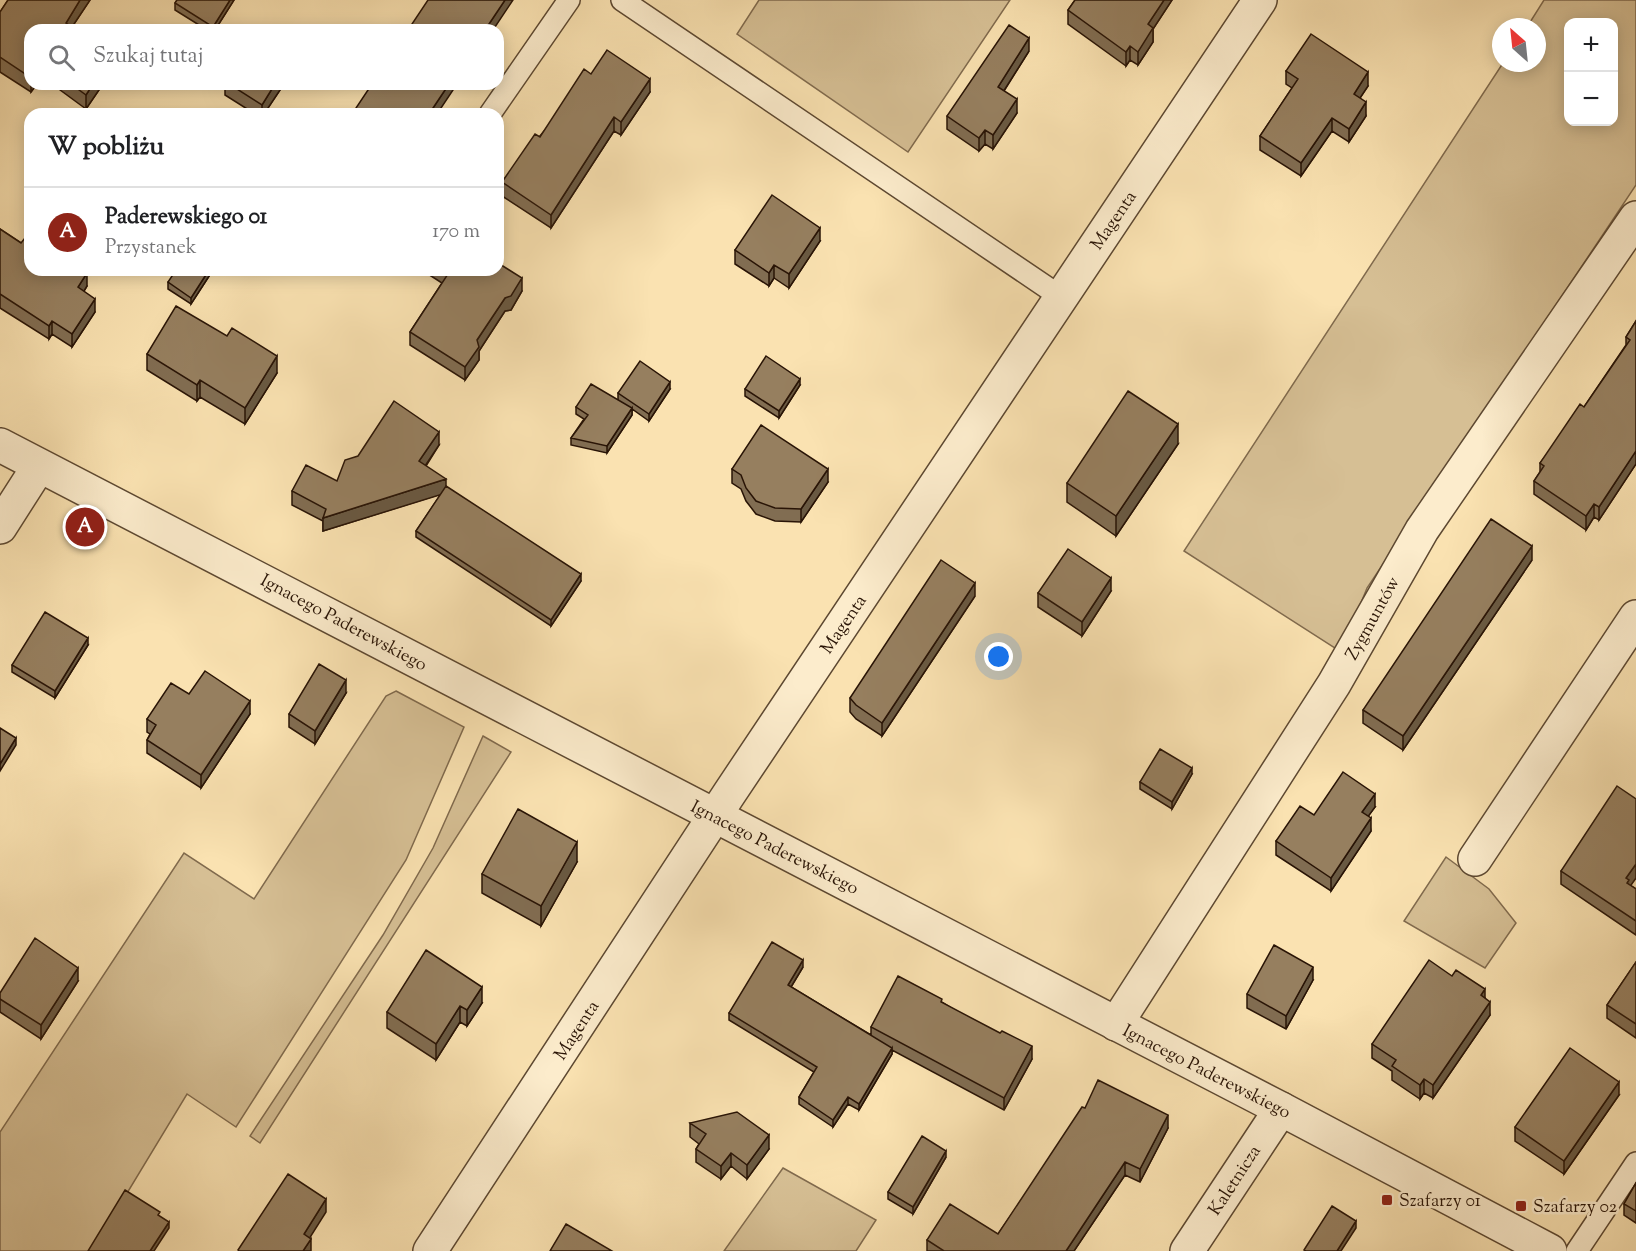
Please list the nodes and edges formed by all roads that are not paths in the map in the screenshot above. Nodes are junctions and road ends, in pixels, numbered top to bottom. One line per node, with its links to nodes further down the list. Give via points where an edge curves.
1 (569, 0): 4 (lane)
2 (622, 0): 6 (lane)
3 (1260, 0): 6 (street, Magenta)
4 (494, 108)
5 (1636, 218): 13 (street, Zygmuntów, via 1422,530 1335,684)
6 (1061, 297): 11 (street, Magenta)
7 (0, 445): 8 (street, Ignacego Paderewskiego)
8 (39, 466): 9 (street); 11 (street, Ignacego Paderewskiego)
9 (0, 527)
10 (1636, 617): 12 (street)
11 (716, 816): 13 (street, Ignacego Paderewskiego); 16 (street, Magenta)
12 (1475, 859)
13 (1116, 1024): 14 (street, Ignacego Paderewskiego)
14 (1281, 1109): 17 (street, Kaletnicza); 18 (street, Ignacego Paderewskiego)
15 (1636, 1162): 19 (lane)
16 (430, 1251)
17 (1187, 1251)
18 (1550, 1251)
19 (1577, 1251)

